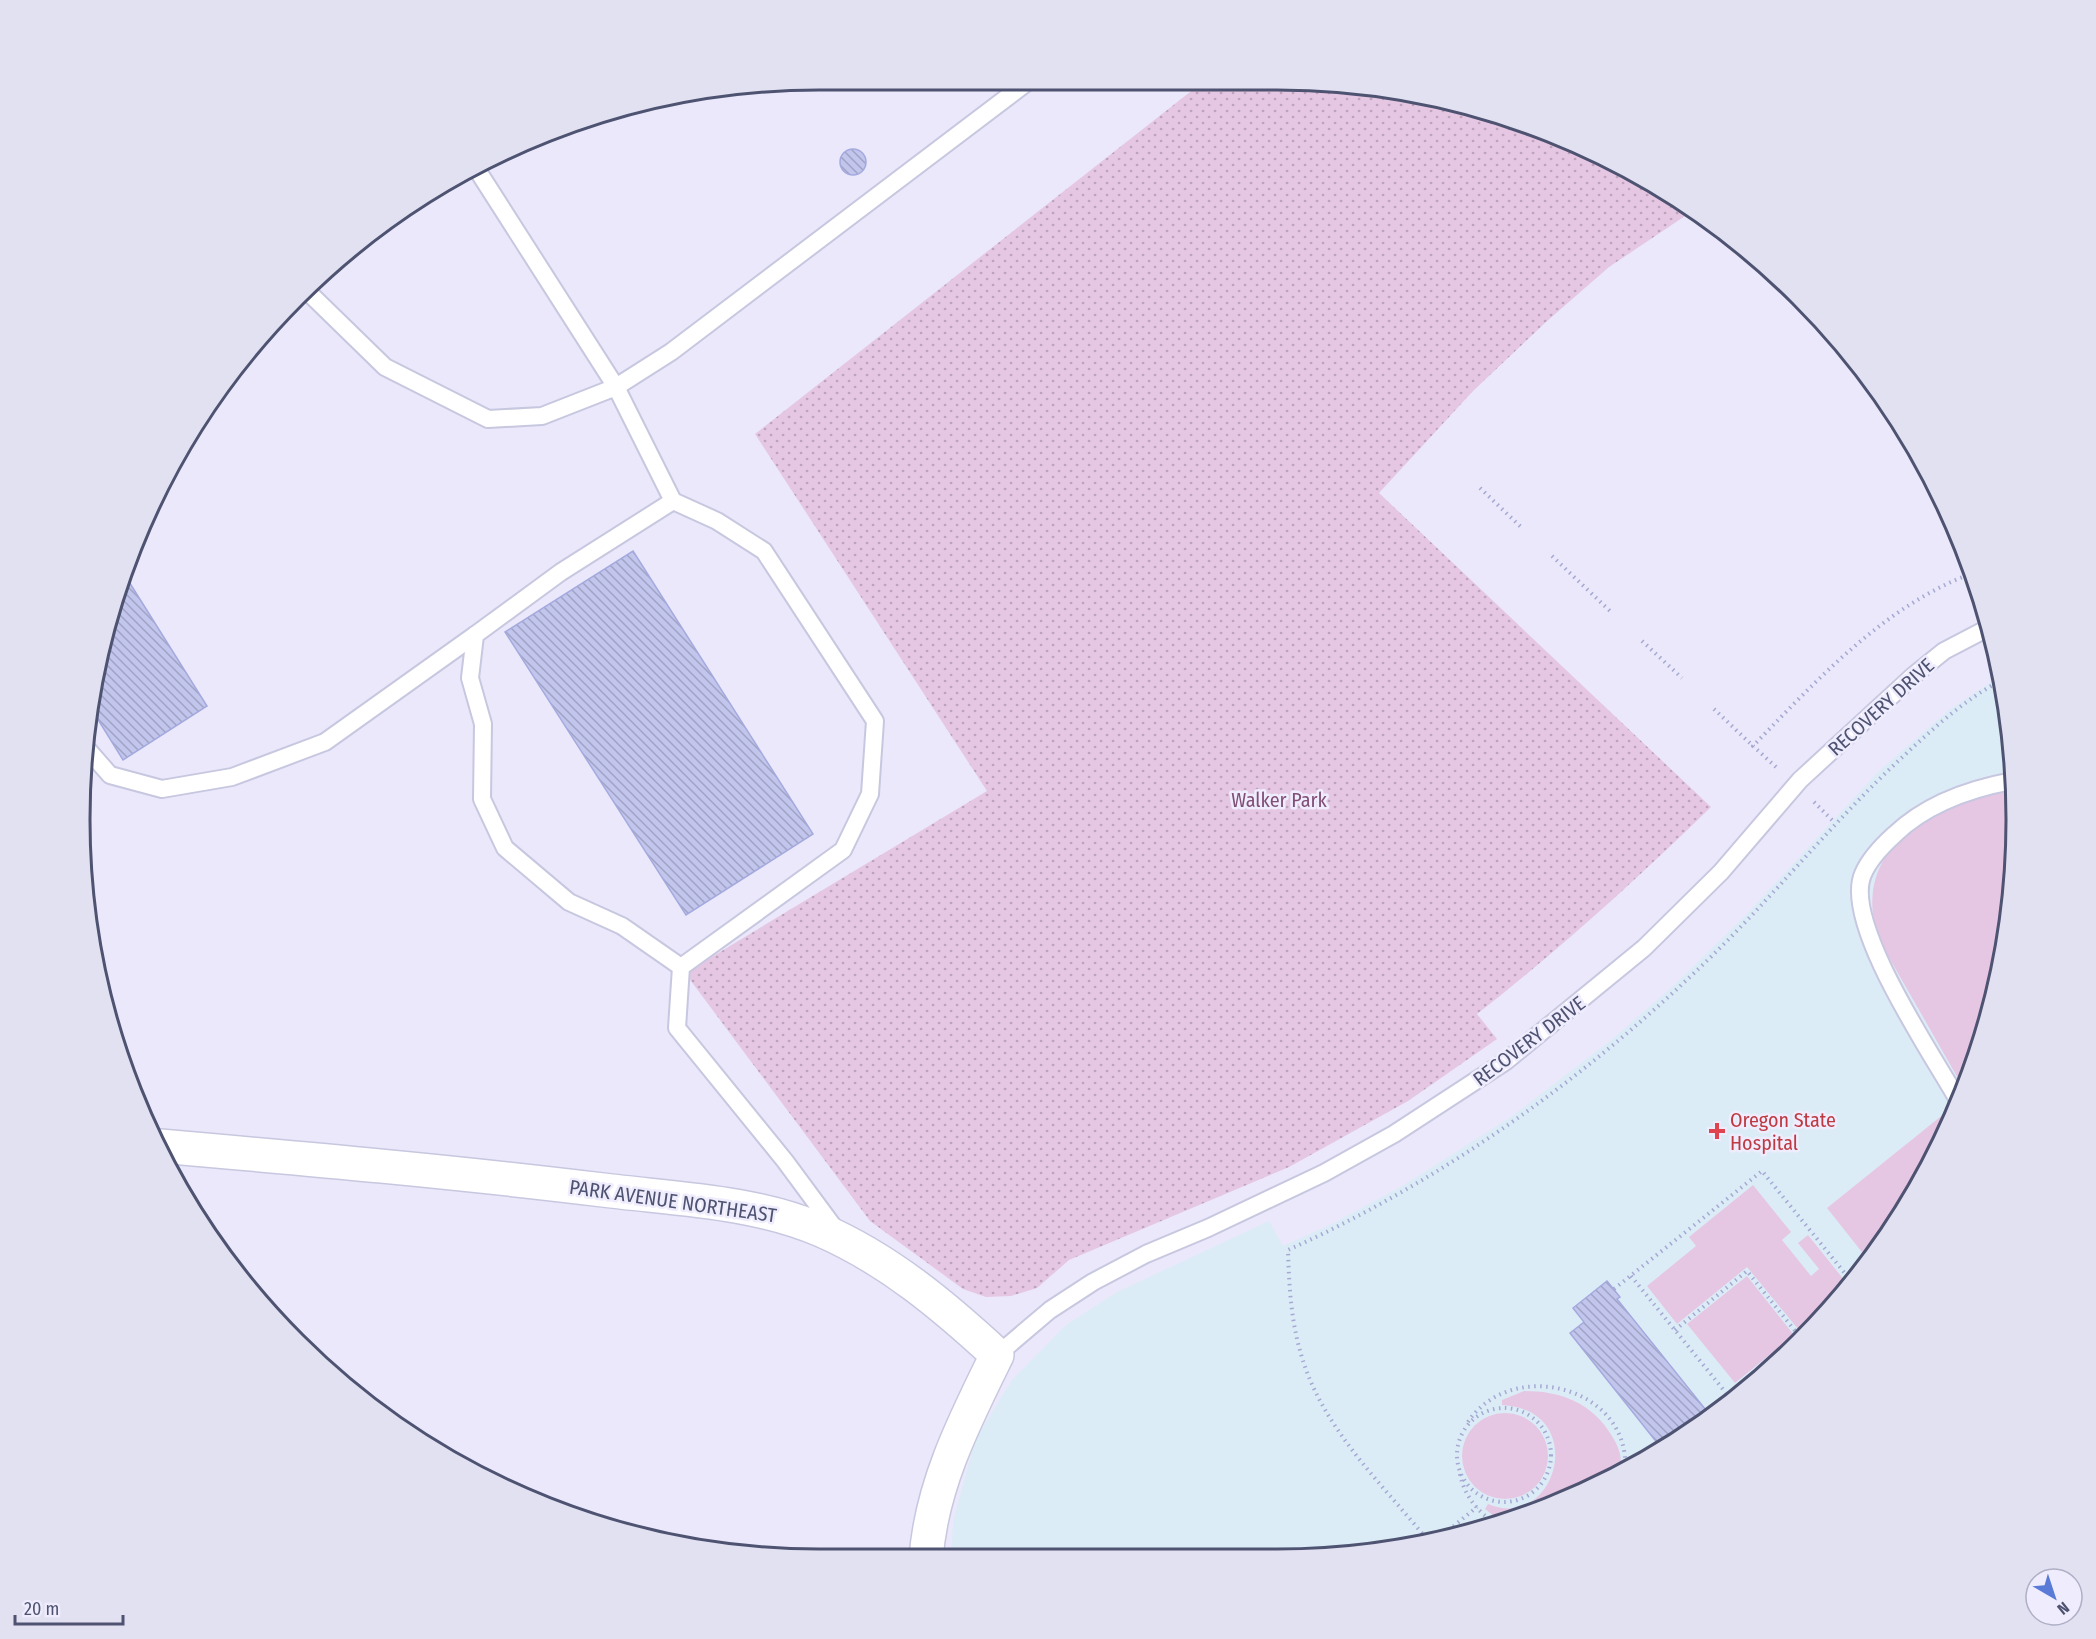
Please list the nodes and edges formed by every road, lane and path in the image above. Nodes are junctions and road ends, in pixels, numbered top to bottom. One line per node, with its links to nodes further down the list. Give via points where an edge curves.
1 (1017, 90): 4 (lane, via 671,352)
2 (480, 174): 4 (lane)
3 (312, 296): 4 (lane, via 385,367 488,419 542,416)
4 (616, 387): 6 (lane)
5 (1480, 488): 7 (path)
6 (673, 501): 12 (lane, via 561,572); 23 (lane, via 717,521 764,550 875,721 870,794 843,850)
7 (1521, 528)
8 (1552, 556): 10 (path)
9 (1964, 577): 17 (path, via 1928,593 1888,620 1815,684)
10 (1610, 611)
11 (1981, 632): 32 (lane, RECOVERY DRIVE, via 1944,651 1913,676 1800,780 1721,872 1644,948 1506,1061 1394,1134 1324,1173 1093,1282 1050,1310)
12 (475, 635): 18 (lane, via 325,742 232,777 162,789 110,775); 23 (lane, via 470,678 483,724 482,799 505,848 569,902 622,926)
13 (1642, 641): 14 (path)
14 (1682, 678)
15 (1993, 686): 22 (path, via 1942,722)
16 (1714, 709): 17 (path)
17 (1753, 746): 19 (path)
18 (93, 755)
19 (1776, 767)
20 (2004, 783): 24 (lane, via 1976,789 1918,815 1856,870 1870,944)
21 (1809, 798): 22 (path)
22 (1835, 823): 40 (path, via 1726,941 1589,1064 1513,1122 1438,1170 1288,1250 1297,1336 1306,1370 1341,1434)
23 (681, 967): 26 (lane, via 677,1028)
24 (1953, 1091)
25 (168, 1147): 26 (street, PARK AVENUE NORTHEAST, via 441,1170 766,1211)
26 (844, 1240): 32 (street, PARK AVENUE NORTHEAST, via 896,1271)
27 (1846, 1275): 28 (path, via 1762,1171)
28 (1631, 1276): 29 (path); 30 (path)
29 (1614, 1290)
30 (1675, 1330): 31 (path, via 1747,1271); 33 (path)
31 (1795, 1331)
32 (998, 1355): 41 (street, via 945,1467 928,1526)
33 (1726, 1394)
34 (1460, 1437): 35 (path, via 1473,1416 1495,1397 1525,1386 1554,1386 1587,1399 1606,1416 1621,1442); 36 (path); 36 (path, via 1468,1424 1494,1408 1525,1412 1547,1434 1552,1449 1551,1465 1534,1492 1520,1500 1504,1502 1475,1493)
35 (1624, 1461)
36 (1458, 1467): 37 (path, via 1466,1493)
37 (1477, 1507): 38 (path); 39 (path)
38 (1489, 1517)
39 (1453, 1527)
40 (1423, 1534)
41 (927, 1549)

